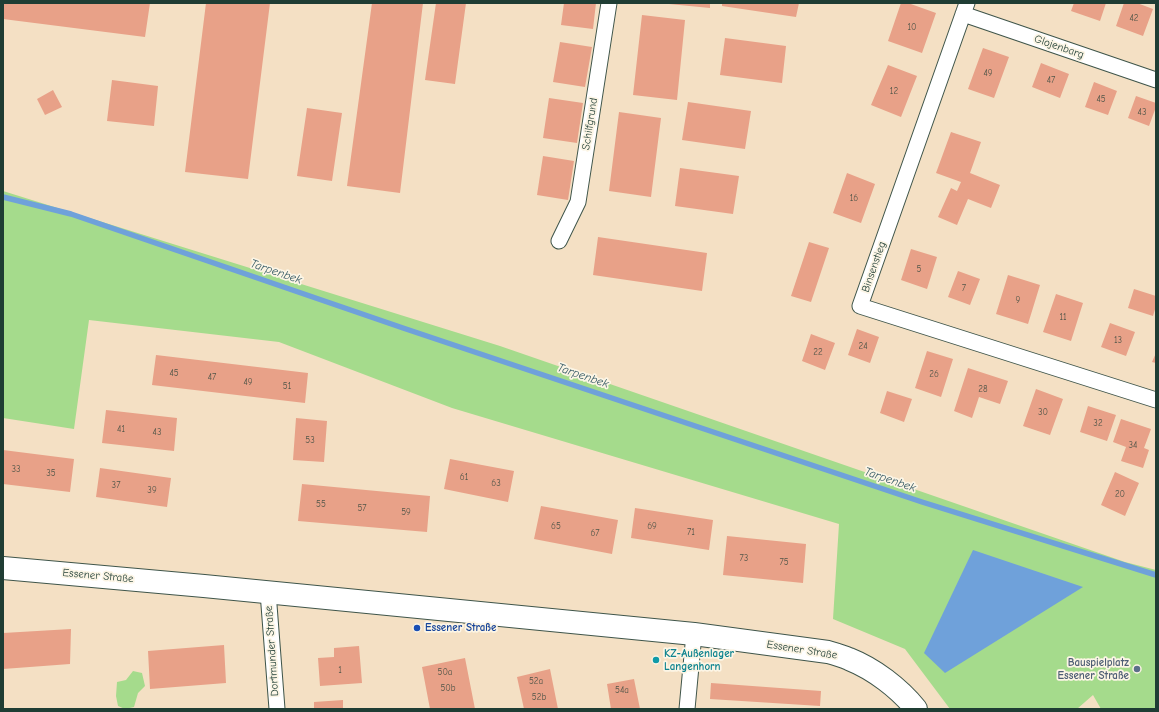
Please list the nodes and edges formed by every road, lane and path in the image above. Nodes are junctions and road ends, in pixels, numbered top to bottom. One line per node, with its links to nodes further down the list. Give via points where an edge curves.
1 (609, 3): 4 (street, Schilfgrund, via 578,202)
2 (965, 9): 3 (street, Glojenbarg); 5 (street, Binsenstieg, via 860,306)
3 (1156, 80)
4 (559, 241)
5 (1156, 400)
6 (3, 568): 7 (street, Essener Straße)
7 (268, 592): 8 (street, Essener Straße); 9 (street, Dortmunder Straße)
8 (694, 634): 10 (street); 11 (street, Essener Straße, via 828,652 849,659 889,683)
9 (277, 709)
10 (687, 709)
11 (916, 709)

